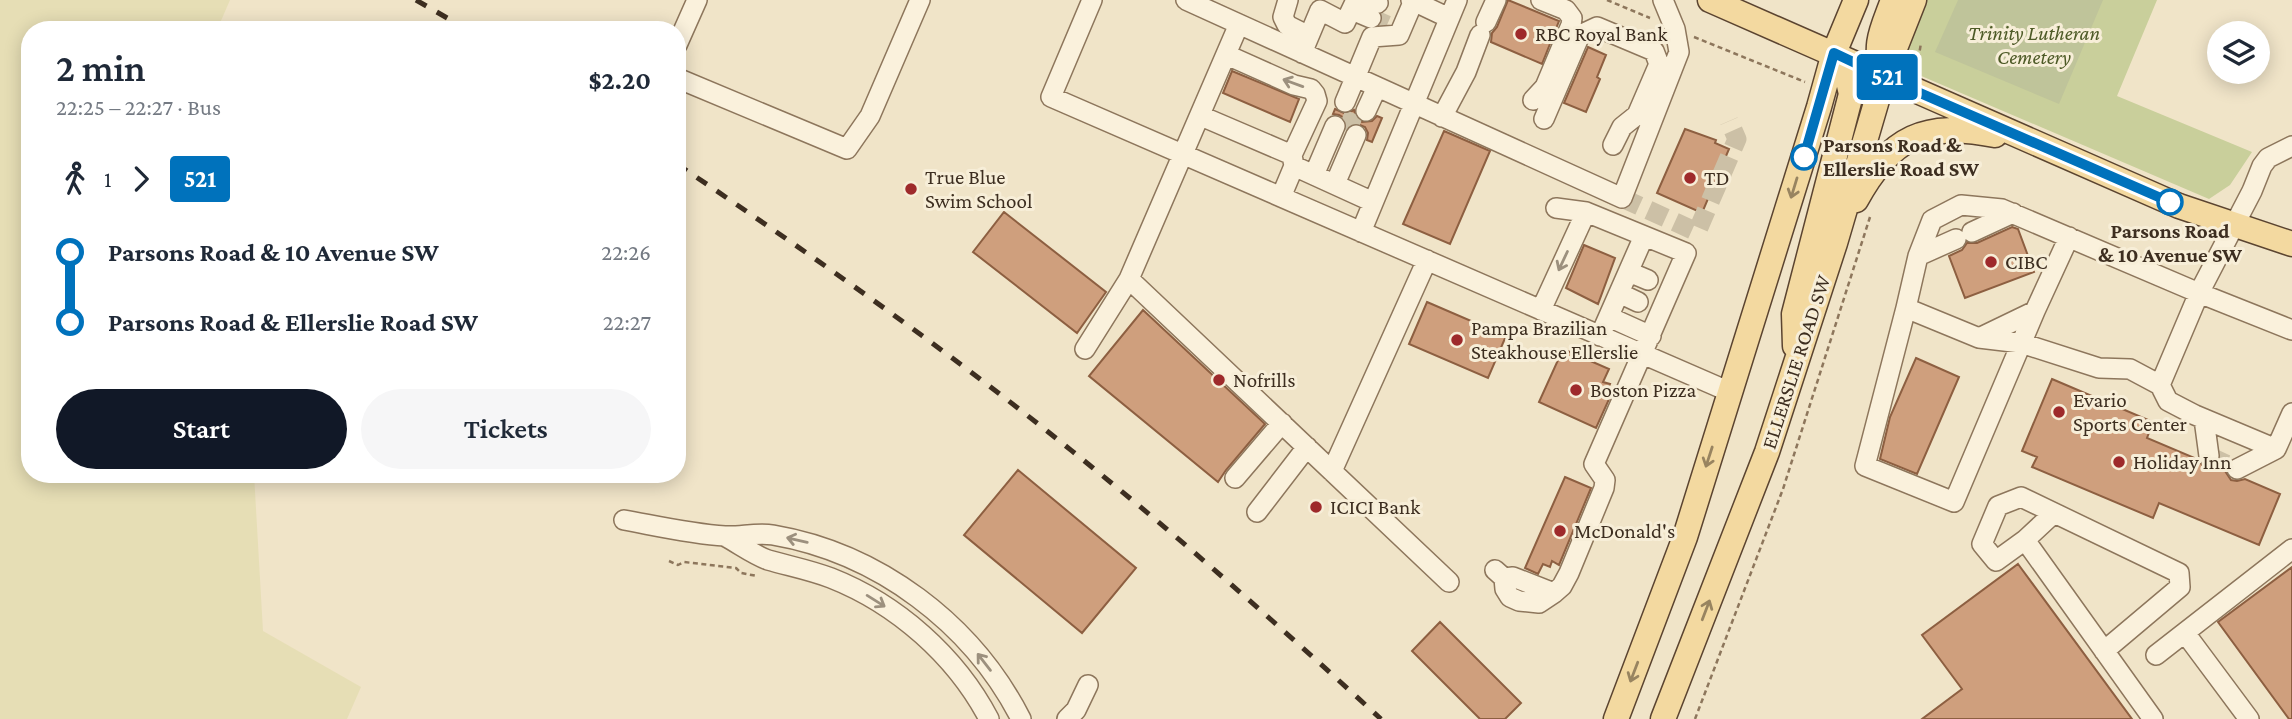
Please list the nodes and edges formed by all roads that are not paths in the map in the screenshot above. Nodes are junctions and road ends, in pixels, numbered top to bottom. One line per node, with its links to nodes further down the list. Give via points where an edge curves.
1 (697, 0): 17 (street)
2 (920, 0): 22 (street, via 870,116 847,149)
3 (1092, 0): 34 (street, via 1051,97)
4 (1186, 0): 16 (street)
5 (1288, 0): 18 (street, via 1283,17)
6 (1496, 0): 28 (street)
7 (1541, 0): 24 (street, via 1566,10 1572,18 1545,87)
8 (1664, 0): 28 (street, via 1679,52 1622,198)
9 (1710, 0): 19 (main road)
10 (1856, 0): 19 (main road)
11 (1893, 0): 21 (main road, via 1877,47)
12 (1913, 0): 21 (main road, ELLERSLIE ROAD SW)
13 (1453, 9): 15 (street); 25 (street)
14 (1351, 11): 15 (street); 18 (street, via 1320,10)
15 (1392, 13): 23 (street)
16 (1239, 24): 18 (street); 20 (street)
17 (686, 25)
18 (1306, 44): 23 (street)
19 (1834, 53): 21 (main road); 67 (main road, via 1846,72 1851,94 1794,314); 69 (main road, one-way to 69)
20 (1227, 55): 27 (street); 35 (street, one-way to 20, via 1317,101 1315,94)
21 (1884, 76): 31 (main road); 46 (main road, ELLERSLIE ROAD SW)
22 (686, 82)
23 (1366, 82): 25 (street); 26 (street)
24 (1533, 100)
25 (1414, 104): 28 (street); 38 (street)
26 (1356, 107)
27 (1201, 116): 34 (street); 35 (street)
28 (1442, 117)
29 (1544, 119): 32 (street, via 1580,35 1597,27 1654,51 1659,64 1637,115 1622,127)
30 (1346, 130): 36 (street)
31 (2037, 143): 42 (main road, via 2179,206); 46 (main road, via 1947,129 1909,139 1878,165)
32 (1613, 145)
33 (2292, 146): 42 (street, via 2262,166)
34 (1184, 155): 37 (street); 51 (street)
35 (1293, 161): 36 (street); 37 (street)
36 (1325, 180): 38 (street)
37 (1281, 197): 43 (street)
38 (1373, 202): 43 (street)
39 (1556, 208): 40 (street)
40 (1586, 212): 44 (street); 57 (street, one-way to 57)
41 (2013, 213): 45 (street); 48 (street); 48 (street, via 1961,205 1932,220)
42 (2234, 225): 47 (main road); 54 (street)
43 (1361, 232): 49 (street)
44 (1644, 236): 50 (street); 52 (street, via 1686,253)
45 (2069, 237): 54 (street); 58 (street)
46 (1835, 243): 67 (main road, ELLERSLIE ROAD SW)
47 (2292, 244)
48 (1917, 256): 56 (street)
49 (1427, 260): 57 (street); 77 (street)
50 (1629, 272): 52 (street); 53 (street)
51 (1129, 279): 65 (street); 72 (street)
52 (1660, 285): 55 (street)
53 (1619, 293): 55 (street); 59 (street)
54 (2199, 293): 60 (street); 68 (street)
55 (1650, 308): 62 (street)
56 (1906, 308): 63 (street); 64 (street, via 1865,466 1954,502)
57 (1541, 310): 61 (street)
58 (2035, 311): 63 (street); 64 (street)
59 (1609, 317): 61 (street); 62 (street)
60 (2292, 330)
61 (1600, 336): 66 (street)
62 (1651, 336): 66 (street)
63 (1979, 338): 64 (street)
64 (2021, 344): 68 (street, via 2099,368 2130,369)
65 (1086, 349)
66 (1643, 355): 69 (street); 85 (street, via 1594,464 1605,480 1604,488 1562,586 1539,603 1519,601 1510,597)
67 (1796, 364): 95 (main road, ELLERSLIE ROAD SW, one-way to 67, via 1767,452)
68 (2160, 385): 71 (street, via 2168,401)
69 (1730, 392): 94 (main road, one-way to 94, via 1685,537)
70 (2292, 413): 74 (street)
71 (2204, 419): 74 (street); 75 (street)
72 (1282, 424): 73 (street); 78 (street)
73 (1307, 447): 77 (street); 79 (street)
74 (2276, 449): 76 (street)
75 (2210, 456)
76 (2237, 469)
77 (1332, 471): 86 (street)
78 (1235, 478)
79 (1256, 512)
80 (2054, 513): 83 (street); 83 (street, via 2021,497 1998,506 1982,544 1996,561); 88 (street, via 2179,572 2180,587)
81 (624, 520): 82 (street)
82 (725, 536): 91 (street, one-way to 91, via 765,559 850,586 891,610 949,660); 92 (street, one-way to 82, via 972,646 930,607 886,576 808,543 769,534)
83 (2025, 540): 88 (street)
84 (2292, 549): 87 (street)
85 (1499, 574)
86 (1449, 582)
87 (2185, 633): 89 (street); 97 (street)
88 (2104, 651): 96 (street)
89 (2156, 655)
90 (1088, 685): 93 (street)
91 (989, 719)
92 (1021, 719)
93 (1067, 719)
94 (1616, 719)
95 (1663, 719)
96 (2153, 719)
97 (2249, 719)

